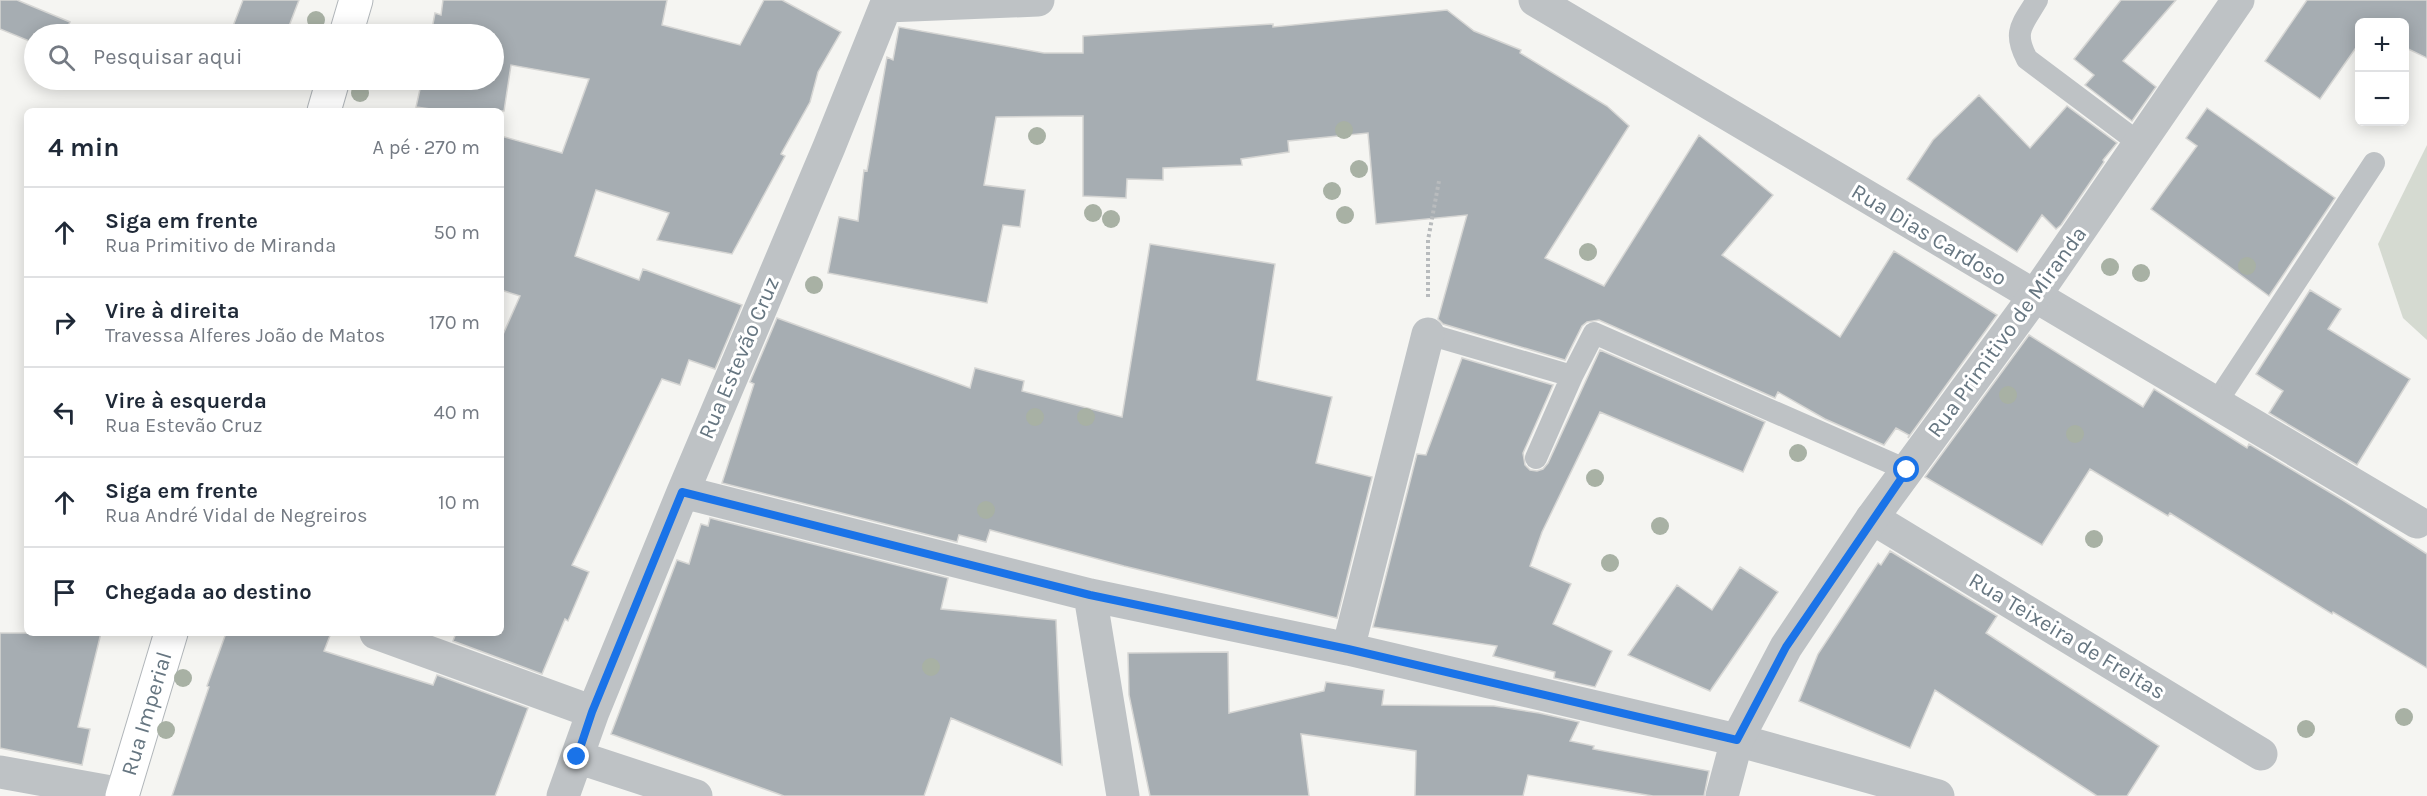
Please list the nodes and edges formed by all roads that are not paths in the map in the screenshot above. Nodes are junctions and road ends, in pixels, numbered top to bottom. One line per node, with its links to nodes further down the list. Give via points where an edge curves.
1 (356, 0): 7 (main road)
2 (1038, 0): 6 (street)
3 (1535, 0): 12 (street, Rua Dias Cardoso)
4 (2037, 0): 10 (lane, via 2019,30 2026,59)
5 (2238, 0): 10 (street, Rua Primitivo de Miranda)
6 (888, 3): 18 (street, Rua Estevão Cruz)
7 (349, 24)
8 (330, 90): 9 (main road)
9 (325, 108)
10 (2139, 143): 12 (street, Rua Primitivo de Miranda)
11 (2374, 163): 15 (lane)
12 (2034, 297): 15 (street, Rua Dias Cardoso); 17 (street, Rua Primitivo de Miranda)
13 (1428, 334): 14 (lane); 24 (street)
14 (1572, 376): 16 (lane); 17 (lane, via 1594,333)
15 (2216, 403): 20 (street, Rua Dias Cardoso)
16 (1536, 458)
17 (1907, 470): 19 (street, Rua Primitivo de Miranda)
18 (682, 492): 21 (street); 25 (street, Rua Estevão Cruz)
19 (1872, 518): 26 (street, Rua Primitivo de Miranda, via 1786,647); 27 (street, Rua Teixeira de Freitas)
20 (2417, 522)
21 (1090, 595): 24 (street); 33 (street)
22 (170, 636): 30 (main road, Rua Imperial)
23 (384, 636): 25 (street)
24 (1348, 649): 26 (street)
25 (592, 712): 28 (street, Rua Estevão Cruz)
26 (1737, 740): 34 (street, Rua Primitivo de Miranda); 35 (street)
27 (2261, 754)
28 (577, 757): 31 (street, Rua Estevão Cruz); 32 (street)
29 (0, 772): 30 (street)
30 (122, 795)
31 (563, 796)
32 (696, 796)
33 (1123, 796)
34 (1722, 796)
35 (1938, 796)

